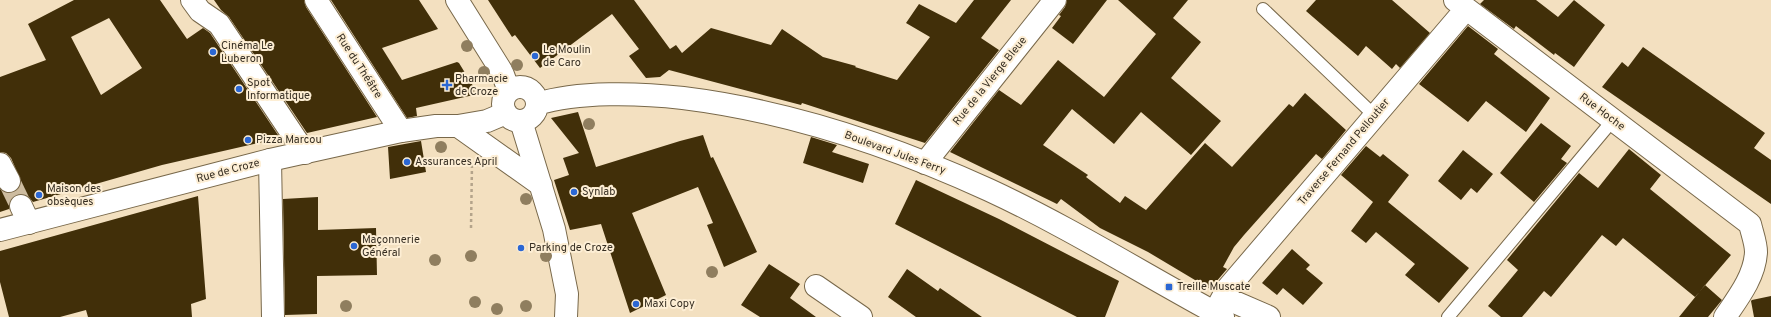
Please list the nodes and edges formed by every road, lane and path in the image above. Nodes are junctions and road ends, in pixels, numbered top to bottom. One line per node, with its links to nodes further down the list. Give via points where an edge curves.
1 (192, 0): 14 (street, via 200,11 219,24)
2 (316, 0): 13 (street, Rue du Théâtre)
3 (457, 0): 7 (street, via 502,72)
4 (1055, 0): 17 (street, Rue de la Vierge Bleue)
5 (1461, 4): 9 (street, Traverse Fernand Pelloutier); 11 (street, Rue Hoche)
6 (1263, 9): 9 (lane)
7 (509, 91): 8 (street, via 519,87 530,90); 10 (street, via 504,99 504,109)
8 (537, 104): 10 (street, via 532,116); 17 (street, Boulevard Jules Ferry, via 555,98 609,95 654,95 710,102 826,129)
9 (1375, 116): 22 (street, Traverse Fernand Pelloutier, via 1228,288)
10 (513, 117): 12 (street, Rue de Croze); 18 (street)
11 (1613, 120): 27 (lane); 28 (street, Rue Hoche, via 1750,224 1756,252 1753,269 1741,294)
12 (458, 126): 13 (street, Rue de Croze); 18 (street)
13 (401, 131): 14 (street, Rue de Croze)
14 (305, 153): 16 (street, Rue de Croze)
15 (472, 157): 19 (path)
16 (270, 160): 20 (street, Rue de Croze, via 25,214); 23 (street)
17 (925, 163): 22 (street, Boulevard Jules Ferry, via 1044,217)
18 (541, 185): 24 (street, via 564,277 567,294)
19 (471, 228)
20 (0, 230)
21 (816, 286): 25 (street)
22 (1220, 309): 26 (street, Boulevard Jules Ferry)
23 (273, 317)
24 (566, 317)
25 (861, 317)
26 (1269, 317)
27 (1448, 317)
28 (1725, 317)

